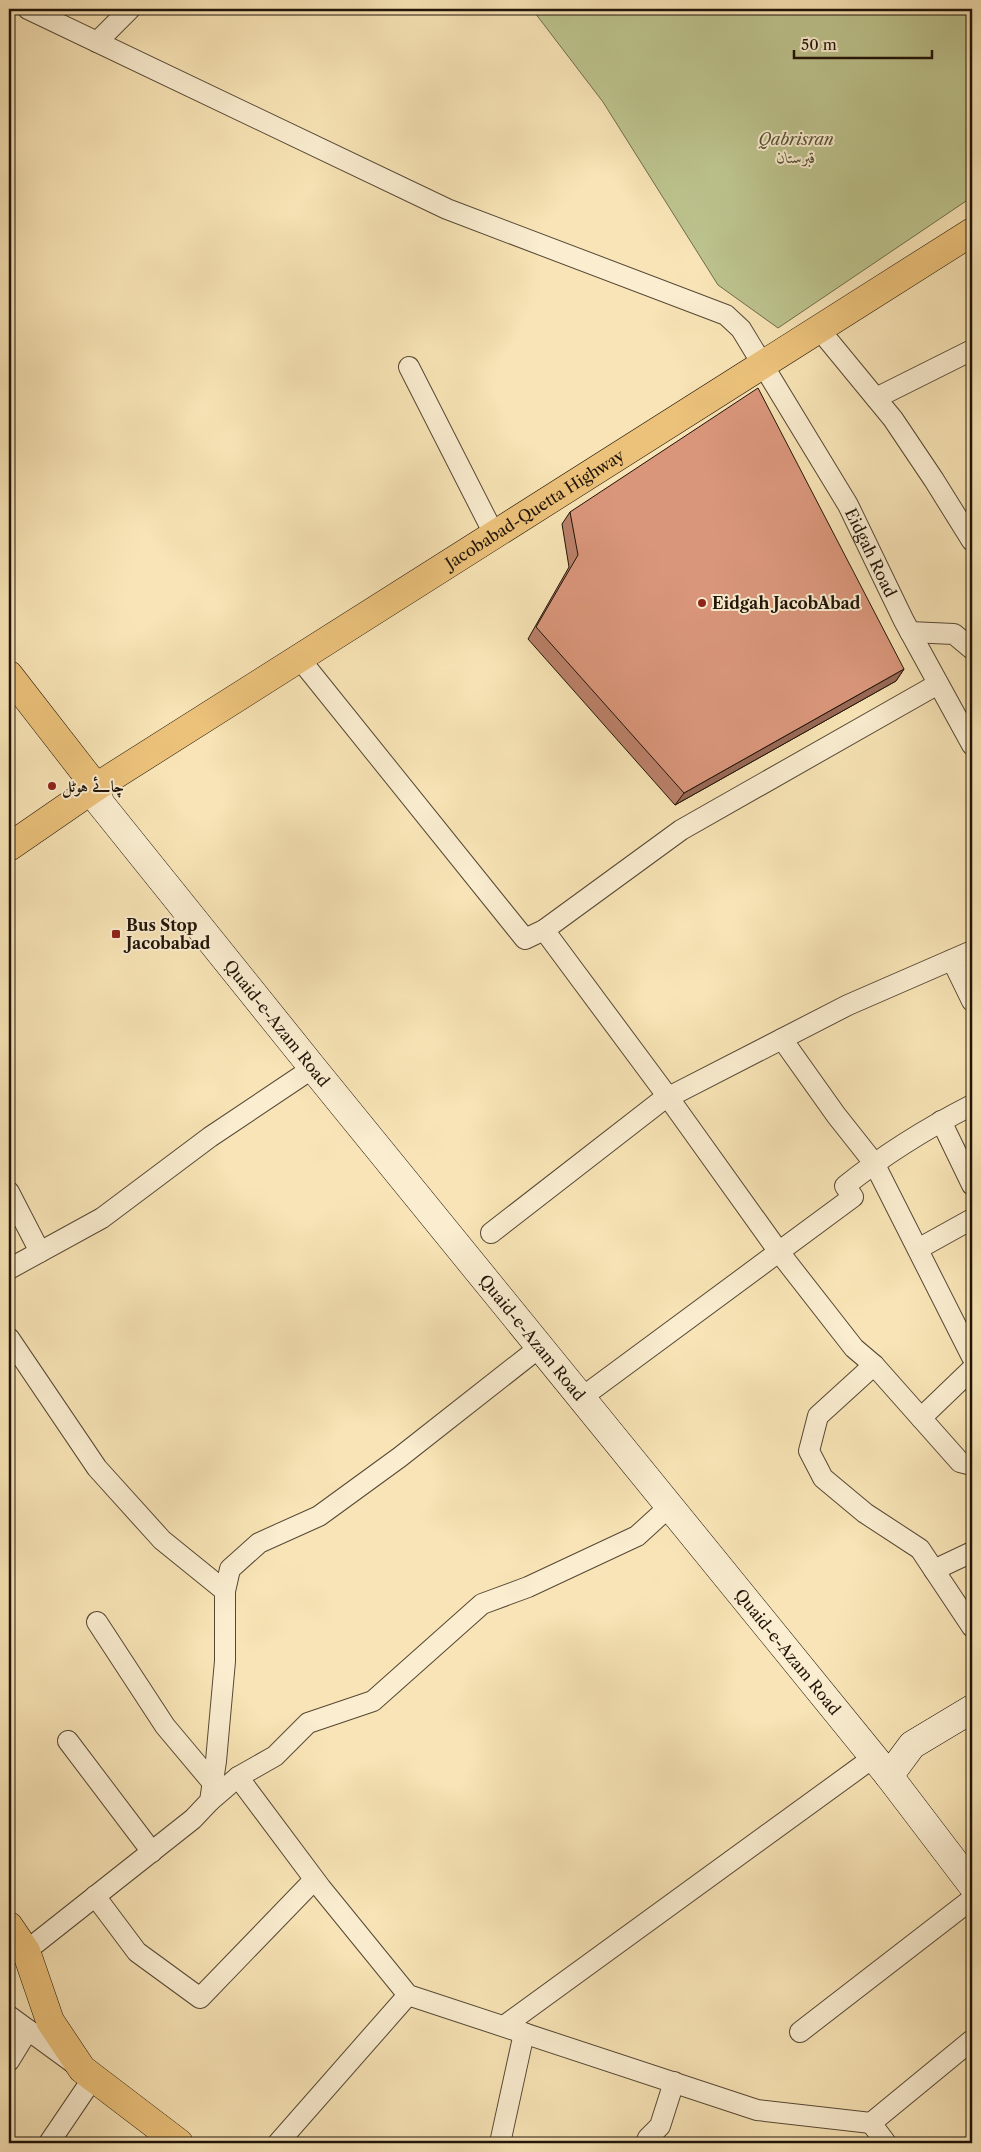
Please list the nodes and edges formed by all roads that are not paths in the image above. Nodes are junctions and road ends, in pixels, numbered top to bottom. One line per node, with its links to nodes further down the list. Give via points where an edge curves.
1 (28, 9): 3 (street, Eidgah Road)
2 (130, 9): 3 (street)
3 (97, 42): 7 (street, Eidgah Road, via 447,209 726,315 741,329)
4 (972, 232): 5 (main road, Jacobabad-Quetta Highway)
5 (819, 329): 7 (main road, Jacobabad-Quetta Highway); 9 (street)
6 (972, 350): 9 (street)
7 (763, 364): 10 (main road, Jacobabad-Quetta Highway); 12 (street, Eidgah Road, via 848,505)
8 (409, 367): 10 (street)
9 (876, 398): 11 (street)
10 (494, 534): 14 (main road, Jacobabad-Quetta Highway)
11 (972, 541)
12 (910, 632): 13 (street, via 954,634); 16 (street, Eidgah Road)
13 (972, 649)
14 (299, 658): 18 (main road, Jacobabad-Quetta Highway); 20 (street, via 525,940)
15 (9, 675): 18 (main road)
16 (938, 684): 17 (street, Eidgah Road); 20 (street, via 681,830)
17 (972, 745)
18 (96, 787): 19 (main road, Jacobabad-Quetta Highway); 25 (street, Quaid-e-Azam Road, via 100,803)
19 (9, 847)
20 (544, 930): 26 (street)
21 (972, 951): 22 (street)
22 (952, 960): 23 (street); 24 (street, via 848,1005)
23 (972, 1001)
24 (782, 1039): 26 (street); 29 (street)
25 (313, 1068): 35 (street, via 210,1137 102,1218); 39 (street, Quaid-e-Azam Road)
26 (668, 1097): 33 (street); 36 (street)
27 (972, 1105): 28 (street)
28 (941, 1121): 29 (street); 30 (street)
29 (874, 1163): 34 (street); 36 (street, via 845,1186 853,1197)
30 (972, 1185)
31 (9, 1192): 35 (street)
32 (972, 1219): 34 (street)
33 (491, 1233)
34 (918, 1249): 40 (street)
35 (40, 1252): 37 (street)
36 (779, 1252): 41 (street, via 854,1348); 43 (street)
37 (9, 1269)
38 (9, 1338): 49 (street, via 97,1468 162,1540)
39 (540, 1347): 43 (street, Quaid-e-Azam Road); 49 (street, via 319,1516 259,1543 230,1569)
40 (972, 1356)
41 (874, 1365): 44 (street); 48 (street, via 818,1416 809,1451 823,1478 865,1513 920,1549)
42 (972, 1369): 44 (street)
43 (582, 1398): 46 (street, Quaid-e-Azam Road)
44 (921, 1418): 45 (street, via 960,1462)
45 (972, 1465)
46 (670, 1506): 54 (street, Quaid-e-Azam Road); 55 (street, via 637,1536 482,1604 373,1701 308,1723 275,1756)
47 (972, 1552): 48 (street)
48 (934, 1570): 51 (street)
49 (225, 1591): 56 (street, via 225,1661)
50 (97, 1622): 56 (street)
51 (972, 1627)
52 (972, 1709): 54 (street)
53 (68, 1741): 57 (street)
54 (881, 1766): 59 (street, Quaid-e-Azam Road); 66 (street)
55 (238, 1777): 56 (street); 58 (street)
56 (211, 1792): 57 (street, via 194,1819)
57 (152, 1852): 60 (street)
58 (314, 1880): 60 (street, via 200,1998 137,1952); 64 (street)
59 (972, 1885)
60 (95, 1896): 63 (street)
61 (972, 1899): 68 (street)
62 (9, 1926): 63 (main road)
63 (26, 1951): 72 (main road, via 50,2020)
64 (408, 1995): 66 (street); 77 (street)
65 (9, 2016): 67 (street)
66 (504, 2026): 69 (street)
67 (28, 2030): 71 (street); 72 (street)
68 (800, 2032)
69 (524, 2033): 73 (street); 78 (street)
70 (972, 2040): 74 (street)
71 (9, 2061)
72 (88, 2074): 75 (street); 76 (main road)
73 (674, 2082): 74 (street, via 757,2110); 79 (street, via 660,2126)
74 (871, 2123): 80 (street)
75 (49, 2143)
76 (179, 2143)
77 (278, 2143)
78 (500, 2143)
79 (646, 2143)
80 (886, 2143)

